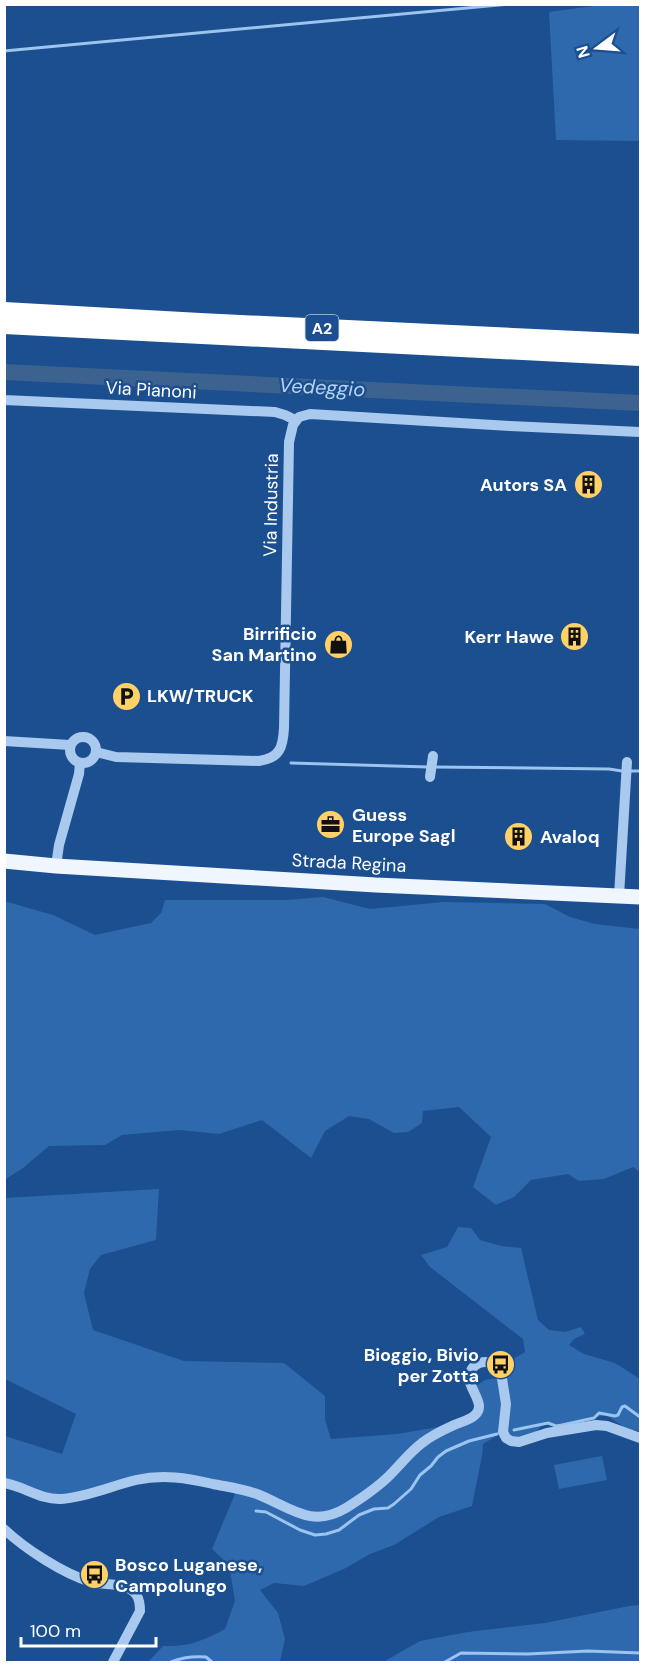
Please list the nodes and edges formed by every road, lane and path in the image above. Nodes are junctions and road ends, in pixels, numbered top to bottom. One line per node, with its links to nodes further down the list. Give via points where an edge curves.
1 (4, 310): 3 (highway, A2)
2 (4, 326): 4 (highway, A2)
3 (640, 343)
4 (640, 357)
5 (4, 400): 6 (street, Via Pianoni, via 275,412)
6 (296, 420): 7 (street, via 310,414); 10 (street, Via Industria, via 289,442 284,728 279,751 272,758 259,761 116,757)
7 (640, 432)
8 (4, 741): 9 (street)
9 (70, 745): 10 (street, via 85,736 92,740); 13 (street, via 70,754)
10 (96, 752): 13 (street, via 88,762)
11 (432, 758): 14 (street)
12 (627, 762): 17 (street)
13 (80, 763): 16 (street)
14 (430, 775)
15 (4, 861): 16 (main road, Strada Regina)
16 (56, 866): 17 (main road, Strada Regina)
17 (619, 896): 18 (main road, Strada Regina)
18 (640, 897)
19 (640, 1438): 20 (street, via 596,1425 511,1442 503,1432 506,1404 501,1372 495,1364 483,1362 469,1375 479,1404 474,1416 423,1442 383,1482 329,1516 307,1516 252,1492 182,1477 144,1478 60,1499)
20 (4, 1483)
21 (4, 1529): 22 (street, via 68,1572 88,1581 129,1588 136,1594 141,1611)
22 (113, 1662)

